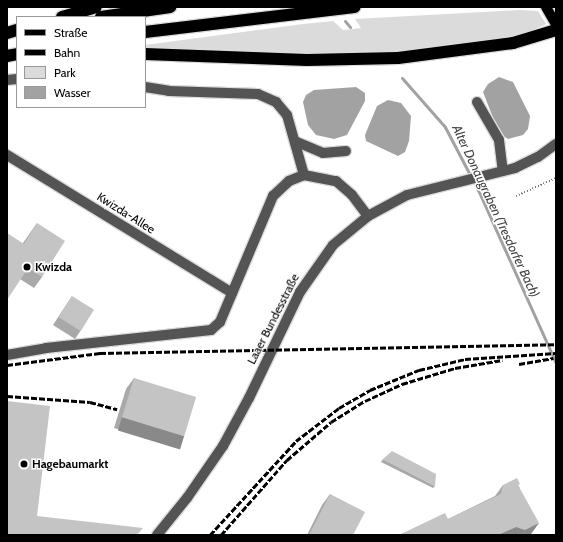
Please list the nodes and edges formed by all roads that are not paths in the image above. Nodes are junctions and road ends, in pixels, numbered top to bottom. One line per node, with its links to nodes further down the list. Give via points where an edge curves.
1 (96, 7): 5 (highway)
2 (170, 7): 6 (highway)
3 (355, 7): 9 (highway)
4 (547, 9): 7 (main road)
5 (65, 16)
6 (108, 16)
7 (556, 24)
8 (556, 30): 10 (highway, via 513,43 398,58 307,60)
9 (146, 32)
10 (146, 54)
11 (146, 87): 13 (street, via 169,91 258,94 276,102 287,115)
12 (477, 102): 17 (street, via 499,140)
13 (297, 142): 15 (street, via 323,153); 18 (street)
14 (556, 144): 17 (street, Laaer Bundesstraße, via 538,157)
15 (346, 151)
16 (7, 155): 20 (street, Kwizda-Allee)
17 (503, 172): 19 (street, Laaer Bundesstraße, via 457,180 407,195)
18 (304, 175): 19 (street, via 336,180); 20 (street, via 289,181 273,196)
19 (368, 216): 22 (street, Laaer Bundesstraße, via 333,245 312,271 283,324 237,422 187,498)
20 (232, 293): 21 (street, via 220,322 211,330 46,348)
21 (7, 355)
22 (157, 535)

